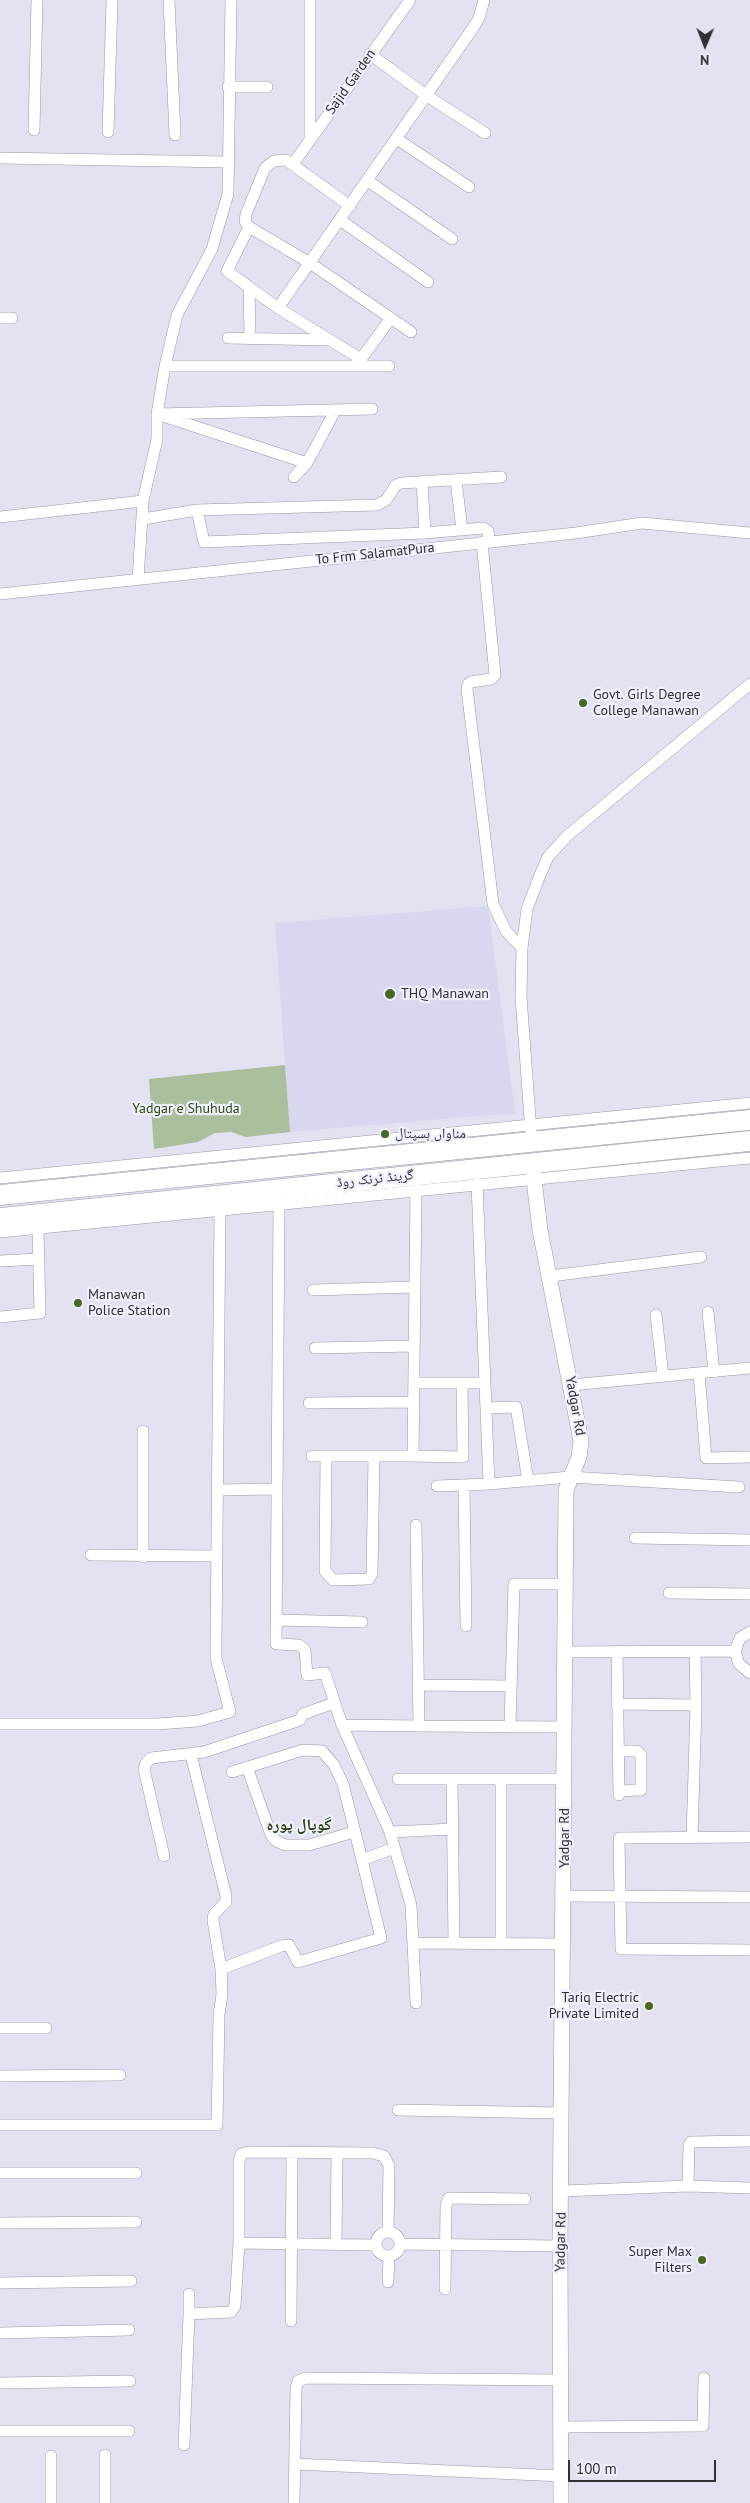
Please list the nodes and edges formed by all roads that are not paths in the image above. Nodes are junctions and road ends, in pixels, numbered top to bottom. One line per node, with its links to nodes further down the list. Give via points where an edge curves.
1 (37, 0): 12 (street)
2 (112, 0): 13 (street)
3 (169, 0): 15 (street)
4 (231, 0): 9 (street)
5 (310, 0): 16 (street)
6 (410, 0): 8 (street, Sajid Garden)
7 (484, 0): 11 (street, via 479,18)
8 (370, 54): 11 (street); 16 (street, Sajid Garden)
9 (228, 87): 10 (street); 19 (street)
10 (267, 87)
11 (427, 96): 14 (street); 17 (street)
12 (34, 130)
13 (108, 132)
14 (485, 133)
15 (175, 135)
16 (310, 140): 20 (street, Sajid Garden)
17 (397, 140): 21 (street); 22 (street)
18 (0, 158): 19 (street)
19 (228, 162): 36 (street, via 228,194 224,212 212,249 177,315)
20 (293, 164): 23 (street); 25 (street, via 280,159 265,168 246,214 245,221)
21 (368, 181): 23 (street); 26 (street)
22 (469, 187)
23 (350, 206): 24 (street)
24 (340, 220): 27 (street); 28 (street)
25 (249, 227): 27 (street); 29 (street, via 226,271)
26 (452, 239)
27 (310, 262): 30 (street); 31 (street)
28 (428, 282)
29 (250, 287): 30 (street); 34 (street)
30 (278, 308): 35 (street)
31 (391, 318): 32 (street); 35 (street, via 361,359)
32 (411, 332)
33 (228, 338): 34 (street)
34 (250, 338): 35 (street)
35 (330, 340)
36 (165, 366): 37 (street); 40 (street)
37 (389, 366)
38 (372, 409): 39 (street)
39 (335, 411): 40 (street); 41 (street)
40 (157, 414): 41 (street); 46 (street, via 157,439)
41 (307, 462): 43 (street)
42 (500, 477): 44 (street)
43 (294, 478)
44 (456, 480): 45 (street); 50 (street)
45 (422, 482): 47 (street, via 396,485 386,500 377,505); 52 (street)
46 (143, 502): 48 (street); 49 (street)
47 (197, 510): 49 (street); 52 (street, via 204,542)
48 (0, 517)
49 (142, 519): 54 (street)
50 (462, 530): 52 (street); 53 (street, via 486,529)
51 (750, 532): 53 (street, To Frm SalamatPura, via 642,523)
52 (425, 533)
53 (486, 542): 54 (street, To Frm SalamatPura); 57 (street, via 495,675 491,680 471,682 467,689 493,904 506,931)
54 (138, 579): 55 (street, To Frm SalamatPura)
55 (0, 594)
56 (750, 684): 57 (street, via 556,847 540,875 527,909)
57 (522, 948): 60 (street, via 521,998)
58 (750, 1103): 60 (street)
59 (750, 1120): 60 (highway, گرینڈ ٹرنک روڈ)
60 (531, 1134): 62 (highway, گرینڈ ٹرنک روڈ)
61 (750, 1141): 64 (highway, گرینڈ ٹرنک روڈ)
62 (431, 1144): 65 (highway, گرینڈ ٹرنک روڈ); 67 (street)
63 (750, 1158): 64 (street)
64 (532, 1171): 68 (street); 71 (highway, گرینڈ ٹرنک روڈ); 79 (street, Yadgar Rd, via 540,1230)
65 (224, 1172): 67 (highway, گرینڈ ٹرنک روڈ); 71 (highway)
66 (0, 1178): 67 (street)
67 (64, 1180): 70 (highway, گرینڈ ٹرنک روڈ)
68 (477, 1184): 69 (street); 93 (street)
69 (416, 1190): 72 (street); 80 (street)
70 (0, 1195)
71 (224, 1202): 72 (street); 73 (highway, گرینڈ ٹرنک روڈ); 74 (street); 111 (street)
72 (279, 1205): 110 (street)
73 (0, 1218)
74 (38, 1228): 75 (street); 77 (street)
75 (0, 1232)
76 (701, 1257): 79 (street)
77 (39, 1259): 78 (street); 84 (street, via 40,1313)
78 (0, 1261)
79 (551, 1276): 94 (street, Yadgar Rd)
80 (415, 1287): 81 (street); 85 (street)
81 (313, 1290)
82 (708, 1312): 88 (street)
83 (656, 1316): 90 (street)
84 (0, 1317)
85 (414, 1346): 86 (street); 91 (street)
86 (315, 1348)
87 (750, 1368): 88 (street)
88 (714, 1372): 89 (street)
89 (699, 1373): 90 (street); 103 (street, via 706,1458)
90 (663, 1376): 94 (street)
91 (414, 1383): 92 (street); 95 (street)
92 (462, 1383): 93 (street); 102 (street, via 463,1457)
93 (485, 1383): 97 (street)
94 (571, 1385): 104 (street, Yadgar Rd, via 581,1441 579,1457)
95 (414, 1402): 96 (street); 102 (street)
96 (309, 1403)
97 (486, 1408): 105 (street, via 516,1407); 106 (street)
98 (143, 1431): 117 (street)
99 (312, 1456): 100 (street)
100 (326, 1456): 101 (street); 101 (street, via 325,1571 333,1580 369,1578 372,1574)
101 (374, 1456): 102 (street)
102 (413, 1456)
103 (750, 1457)
104 (570, 1477): 105 (street); 109 (street); 118 (street, Yadgar Rd, via 566,1490)
105 (528, 1481): 106 (street)
106 (489, 1484): 108 (street)
107 (437, 1486): 108 (street)
108 (464, 1486): 123 (street)
109 (739, 1487)
110 (275, 1489): 111 (street); 121 (street)
111 (218, 1490): 116 (street)
112 (416, 1525): 130 (street)
113 (635, 1538): 114 (street)
114 (750, 1540)
115 (91, 1555): 117 (street)
116 (216, 1556): 117 (street); 135 (street, via 216,1658 230,1712 198,1721 158,1724)
117 (143, 1557)
118 (565, 1584): 128 (street, Yadgar Rd); 131 (street, via 514,1584)
119 (669, 1593): 120 (street)
120 (750, 1594)
121 (276, 1620): 122 (street); 132 (street, via 276,1644 299,1645 305,1650 305,1672 307,1675 325,1672)
122 (362, 1622)
123 (466, 1626)
124 (750, 1632): 127 (street, via 740,1638)
125 (695, 1650): 126 (street); 127 (street); 134 (street)
126 (617, 1651): 128 (street); 133 (street)
127 (735, 1651): 129 (street, via 738,1664)
128 (564, 1652): 139 (street, Yadgar Rd)
129 (750, 1673)
130 (419, 1685): 131 (street); 137 (street)
131 (511, 1686): 138 (street)
132 (334, 1703): 136 (street); 141 (street, via 303,1714 300,1720)
133 (617, 1704): 134 (street); 140 (street)
134 (696, 1705): 151 (street)
135 (0, 1724)
136 (342, 1725): 137 (street); 150 (street)
137 (419, 1726): 138 (street)
138 (510, 1726): 139 (street)
139 (565, 1727): 147 (street, Yadgar Rd)
140 (618, 1751): 140 (street, via 638,1751 642,1755 641,1790 619,1793)
141 (191, 1755): 154 (street, via 151,1758 144,1769); 164 (street, via 226,1896 226,1902 214,1914 213,1920)
142 (246, 1768): 143 (street); 149 (street, via 276,1842 309,1845); 149 (street, via 304,1750 322,1751 334,1765 343,1784)
143 (232, 1772)
144 (398, 1779): 145 (street)
145 (452, 1779): 146 (street); 148 (street)
146 (501, 1779): 147 (street); 161 (street)
147 (565, 1779): 156 (street, Yadgar Rd)
148 (453, 1829): 150 (street); 160 (street)
149 (354, 1832): 155 (street)
150 (390, 1832): 153 (street)
151 (692, 1838): 152 (street); 157 (street, via 619,1838)
152 (750, 1838)
153 (394, 1848): 155 (street); 159 (street, via 411,1905)
154 (164, 1856)
155 (362, 1860): 164 (street, via 381,1938 298,1962 289,1945 281,1946)
156 (564, 1896): 157 (street); 162 (street, Yadgar Rd)
157 (620, 1896): 158 (street); 163 (street, via 621,1949)
158 (750, 1897)
159 (414, 1943): 160 (street); 165 (street)
160 (454, 1943): 161 (street)
161 (501, 1944): 162 (street)
162 (564, 1944): 171 (street, Yadgar Rd)
163 (750, 1950)
164 (221, 1968): 172 (street, via 217,2125)
165 (416, 2003)
166 (0, 2028): 167 (street)
167 (46, 2028)
168 (120, 2075): 169 (street)
169 (0, 2076)
170 (398, 2110): 171 (street)
171 (562, 2113): 180 (street, Yadgar Rd)
172 (0, 2125)
173 (750, 2141): 178 (street, via 691,2142)
174 (292, 2153): 175 (street); 185 (street, via 244,2152 239,2157); 186 (street)
175 (337, 2154): 184 (street, via 379,2154 388,2160); 187 (street)
176 (0, 2173): 177 (street)
177 (136, 2173)
178 (688, 2186): 179 (street); 180 (street)
179 (750, 2188)
180 (562, 2190): 191 (street, Yadgar Rd)
181 (525, 2199): 189 (street, via 449,2198)
182 (136, 2222): 183 (street)
183 (0, 2223)
184 (388, 2232): 188 (street, via 395,2234); 190 (street, via 378,2237)
185 (239, 2242): 186 (street); 198 (street, via 235,2306 231,2312)
186 (292, 2243): 187 (street); 199 (street)
187 (336, 2244): 190 (street)
188 (400, 2244): 189 (street); 192 (street, via 397,2252)
189 (444, 2244): 191 (street); 196 (street)
190 (376, 2245): 192 (street, via 380,2253)
191 (560, 2246): 203 (street, Yadgar Rd)
192 (389, 2256): 194 (street)
193 (130, 2281): 195 (street)
194 (388, 2282)
195 (0, 2283)
196 (445, 2289)
197 (189, 2294): 198 (street)
198 (189, 2314): 209 (street)
199 (291, 2321)
200 (129, 2330): 201 (street)
201 (0, 2333)
202 (704, 2378): 206 (street, via 703,2426)
203 (561, 2380): 206 (street, Yadgar Rd); 212 (street, via 306,2378 298,2381)
204 (130, 2381): 205 (street)
205 (0, 2383)
206 (562, 2427): 213 (street, Yadgar Rd)
207 (0, 2431): 208 (street)
208 (130, 2431)
209 (184, 2445)
210 (105, 2455): 215 (street)
211 (51, 2456): 214 (street)
212 (295, 2464): 213 (street); 216 (street)
213 (560, 2476): 217 (street, Yadgar Rd)
214 (51, 2503)
215 (105, 2503)
216 (294, 2503)
217 (561, 2503)

